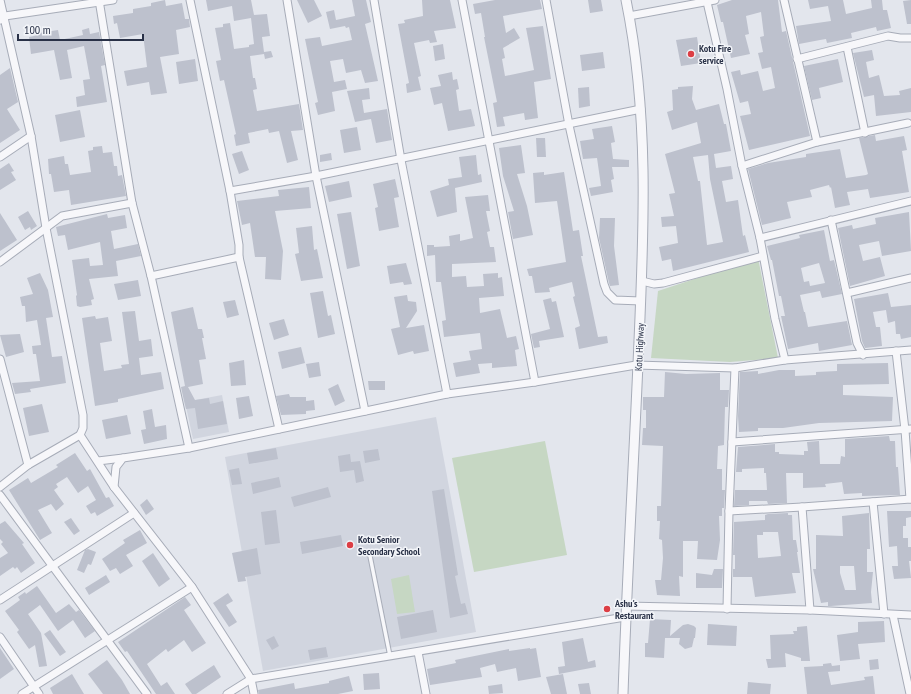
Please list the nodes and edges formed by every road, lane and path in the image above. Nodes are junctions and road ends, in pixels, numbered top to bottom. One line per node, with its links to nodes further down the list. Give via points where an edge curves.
1 (0, 0): 14 (street)
2 (113, 0): 11 (street)
3 (190, 0): 29 (street)
4 (287, 0): 28 (street)
5 (374, 0): 26 (street)
6 (462, 0): 23 (street)
7 (546, 0): 20 (street)
8 (626, 0): 13 (street, Kotu Highway)
9 (715, 0): 12 (street)
10 (784, 0): 17 (street)
11 (99, 2): 14 (street); 31 (street)
12 (707, 2): 13 (street); 27 (street)
13 (629, 16): 18 (street, Kotu Highway)
14 (3, 18): 22 (street)
15 (911, 38): 16 (street, via 888,36)
16 (847, 47): 17 (street); 21 (street)
17 (798, 59): 24 (street)
18 (641, 109): 20 (street); 40 (street, Kotu Highway, via 644,201)
19 (908, 124): 21 (street)
20 (569, 125): 23 (street); 42 (street, via 607,292 615,300)
21 (864, 133): 24 (street)
22 (31, 136): 25 (street); 33 (street)
23 (488, 140): 26 (street); 50 (street)
24 (817, 142): 27 (street)
25 (0, 156)
26 (401, 160): 28 (street); 51 (street)
27 (742, 166): 34 (street)
28 (316, 176): 29 (street); 52 (street)
29 (230, 191): 36 (street)
30 (911, 201): 32 (street)
31 (132, 203): 33 (street, via 62,216); 38 (street)
32 (831, 220): 34 (street); 41 (street)
33 (46, 228): 37 (street); 55 (street, via 83,415)
34 (760, 238): 35 (street)
35 (763, 256): 40 (street, via 663,283); 47 (street)
36 (239, 257): 38 (street); 53 (street)
37 (0, 262)
38 (151, 276): 57 (street)
39 (911, 278): 41 (street)
40 (642, 281): 42 (street, Kotu Highway)
41 (847, 294): 45 (street, via 857,343)
42 (641, 301): 48 (street, Kotu Highway)
43 (911, 350): 44 (street)
44 (896, 351): 45 (street); 54 (street)
45 (863, 355): 47 (street)
46 (0, 359): 60 (street)
47 (785, 360): 49 (street)
48 (638, 365): 49 (street); 50 (street); 73 (street, Kotu Highway)
49 (736, 368): 56 (street)
50 (535, 382): 51 (street)
51 (447, 394): 52 (street)
52 (365, 411): 53 (street)
53 (279, 429): 57 (street)
54 (908, 429): 56 (street); 64 (street)
55 (80, 435): 59 (street); 60 (street)
56 (732, 442): 67 (street)
57 (189, 448): 58 (street)
58 (124, 458): 59 (street); 62 (street, via 116,467)
59 (98, 461): 62 (street)
60 (28, 465): 61 (street)
61 (0, 487)
62 (114, 487): 68 (street)
63 (0, 495): 70 (street)
64 (910, 499): 65 (street)
65 (873, 502): 66 (street); 76 (street)
66 (802, 507): 67 (street); 75 (street)
67 (729, 511): 74 (street)
68 (134, 513): 70 (street); 71 (street)
69 (370, 556): 83 (lane)
70 (53, 566): 72 (street); 81 (street)
71 (192, 587): 81 (street); 84 (street)
72 (0, 600)
73 (626, 606): 74 (street); 79 (street, Kotu Highway)
74 (726, 609): 75 (street)
75 (810, 610): 76 (street)
76 (884, 614): 77 (street)
77 (893, 615): 78 (street); 93 (street)
78 (911, 615)
79 (625, 618): 82 (street); 92 (street, Kotu Highway)
80 (0, 637): 85 (street)
81 (109, 640): 85 (street); 88 (street)
82 (418, 652): 83 (street); 91 (street)
83 (390, 657): 84 (street)
84 (251, 679): 89 (street); 90 (street)
85 (34, 686): 86 (street); 87 (street)
86 (22, 694)
87 (39, 694)
88 (147, 694)
89 (227, 694)
90 (254, 694)
91 (426, 694)
92 (623, 694)
93 (910, 694)

